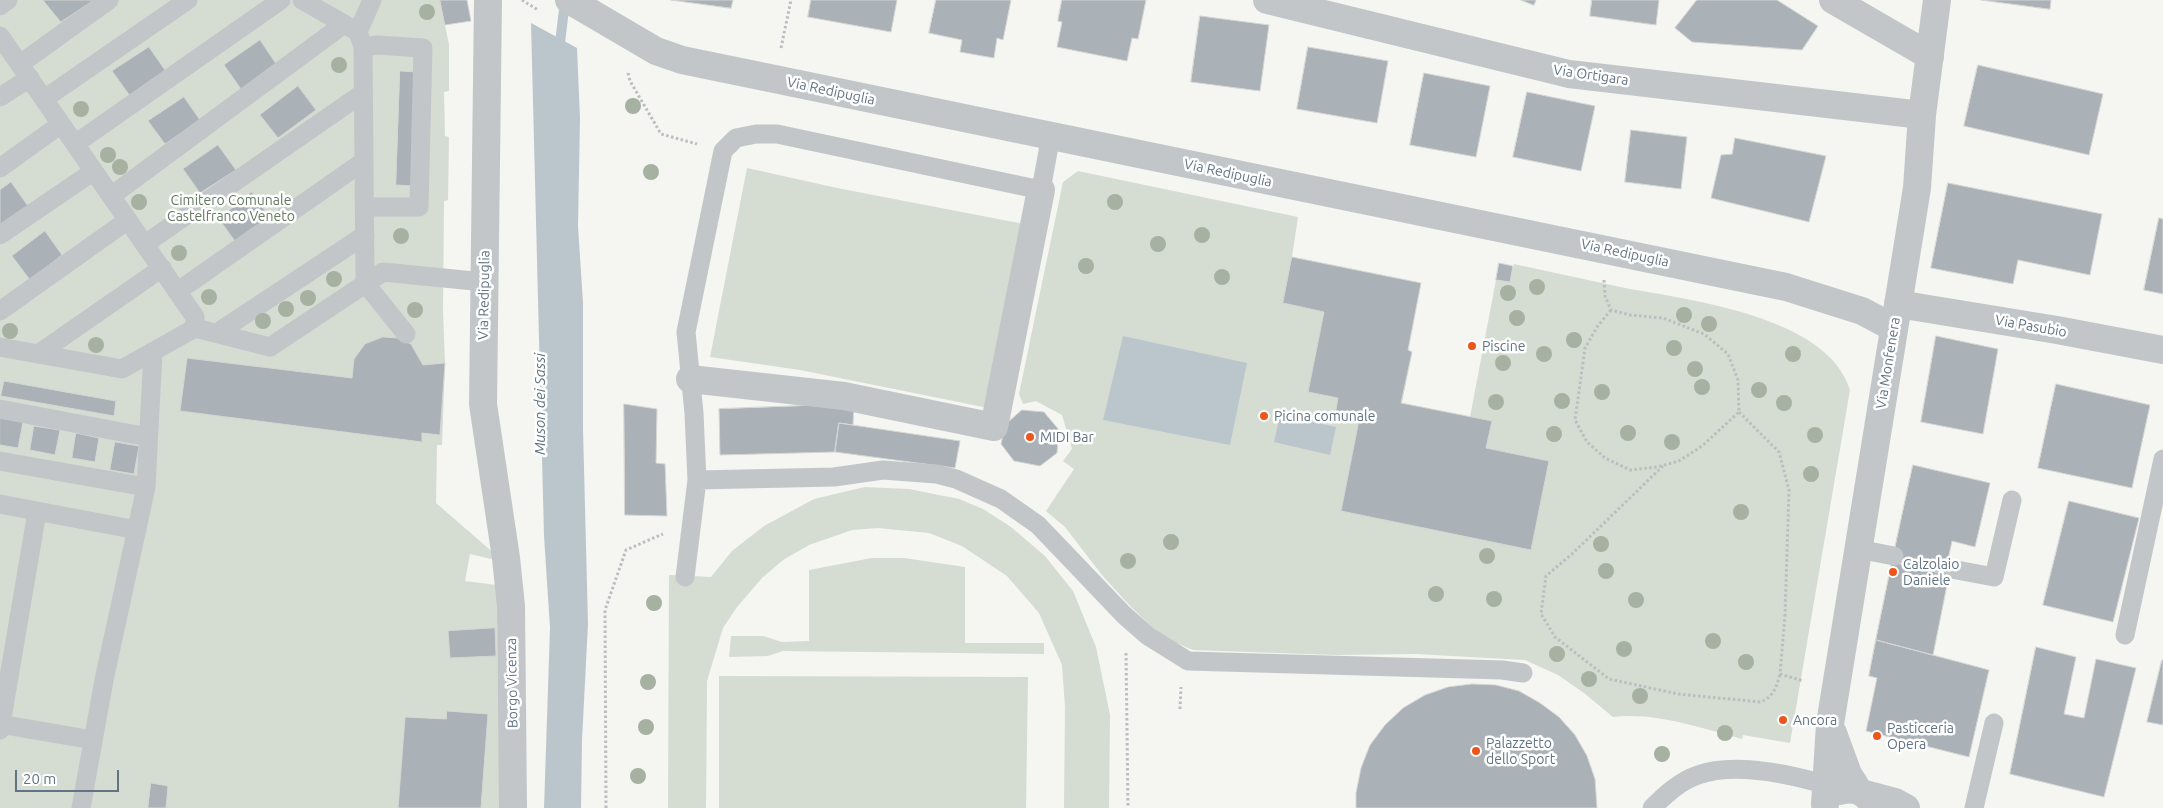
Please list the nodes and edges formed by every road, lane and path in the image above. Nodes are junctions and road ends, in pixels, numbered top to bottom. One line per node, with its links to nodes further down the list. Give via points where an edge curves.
1 (8, 0): 13 (lane)
2 (109, 0): 17 (lane)
3 (188, 0): 22 (lane)
4 (281, 0): 26 (lane)
5 (302, 0): 14 (lane)
6 (372, 0): 14 (lane)
7 (488, 0): 40 (street, Via Redipuglia)
8 (569, 0): 19 (street, Via Redipuglia, via 656,51 682,60)
9 (791, 0): 19 (path)
10 (1267, 0): 23 (street, Via Ortigara, via 1569,74)
11 (1833, 0): 16 (street)
12 (1937, 0): 16 (street, Via Monfenera)
13 (0, 6)
14 (355, 34): 20 (lane); 32 (lane); 33 (lane, via 377,45 423,48 419,207)
15 (1, 39): 17 (lane)
16 (1930, 56): 23 (street, Via Monfenera)
17 (25, 71): 21 (lane); 22 (lane)
18 (628, 73): 27 (path, via 630,82 661,134)
19 (776, 79): 25 (street, Via Redipuglia)
20 (363, 93): 28 (lane); 37 (lane)
21 (0, 97)
22 (44, 99): 24 (lane)
23 (1922, 115): 45 (street, Via Monfenera, via 1917,188)
24 (61, 124): 26 (lane); 29 (lane)
25 (1051, 135): 31 (lane); 45 (street, Via Redipuglia, via 1786,287 1862,311)
26 (75, 144): 30 (lane)
27 (723, 151): 31 (lane, via 736,138 777,134); 53 (lane, via 686,332)
28 (364, 161): 33 (lane); 42 (lane)
29 (0, 168)
30 (94, 171): 32 (lane); 35 (lane)
31 (1041, 190): 53 (street, via 994,427 844,396)
32 (111, 196): 34 (lane)
33 (365, 207): 36 (lane)
34 (128, 220): 37 (lane); 44 (lane)
35 (0, 235)
36 (365, 235): 41 (lane); 47 (lane)
37 (145, 244): 38 (lane)
38 (162, 268): 42 (lane); 52 (lane)
39 (1604, 280): 43 (path, via 1605,296)
40 (484, 282): 41 (lane, via 383,272); 69 (street, Via Redipuglia, via 482,404)
41 (366, 283): 47 (lane, via 270,348); 48 (lane)
42 (178, 291): 46 (lane, via 196,317)
43 (1611, 310): 55 (path, via 1663,318 1704,334 1728,354 1738,380); 59 (path, via 1585,348 1575,420 1588,442 1605,458 1630,470)
44 (0, 311)
45 (1896, 316): 50 (street, Via Pasubio, via 2057,330); 67 (street, Via Monfenera)
46 (195, 328): 47 (lane); 51 (lane)
47 (217, 334)
48 (406, 334)
49 (0, 347): 52 (lane)
50 (2163, 350)
51 (153, 352): 52 (lane, via 122,370); 56 (lane)
52 (38, 354)
53 (690, 379): 60 (lane)
54 (0, 409): 56 (lane)
55 (1738, 412): 59 (path, via 1702,446 1678,461); 75 (path, via 1779,452 1789,490)
56 (148, 437): 61 (lane)
57 (2163, 460): 73 (lane)
58 (0, 461): 61 (lane)
59 (1664, 465): 75 (path, via 1546,576 1541,614 1555,637 1609,679 1678,694 1760,702 1776,690)
60 (697, 480): 71 (lane); 72 (lane, via 834,477 883,470 936,474 956,479 1001,499 1038,525)
61 (146, 487): 65 (lane)
62 (2012, 500): 70 (lane, via 1994,577)
63 (0, 504): 64 (lane)
64 (37, 512): 65 (lane); 78 (lane)
65 (137, 530): 79 (lane)
66 (666, 532): 83 (path, via 626,550 605,610)
67 (1858, 548): 68 (lane); 80 (street, Via Monfenera, via 1830,724)
68 (1894, 556)
69 (506, 558): 82 (street, Borgo Vicenza, via 510,606)
70 (1946, 568)
71 (685, 577)
72 (1124, 615): 74 (lane, via 1148,636 1188,661); 84 (path)
73 (2125, 635)
74 (1523, 673)
75 (1780, 674): 76 (path)
76 (1803, 681)
77 (1994, 723): 87 (lane)
78 (0, 726): 79 (lane)
79 (93, 740): 81 (lane)
80 (1845, 797): 85 (lane, via 1790,775 1726,768 1697,775 1670,791); 86 (street, via 1887,799)
81 (81, 808)
82 (513, 808)
83 (606, 808)
84 (1128, 808)
85 (1652, 808)
86 (1906, 808)
87 (1974, 808)

